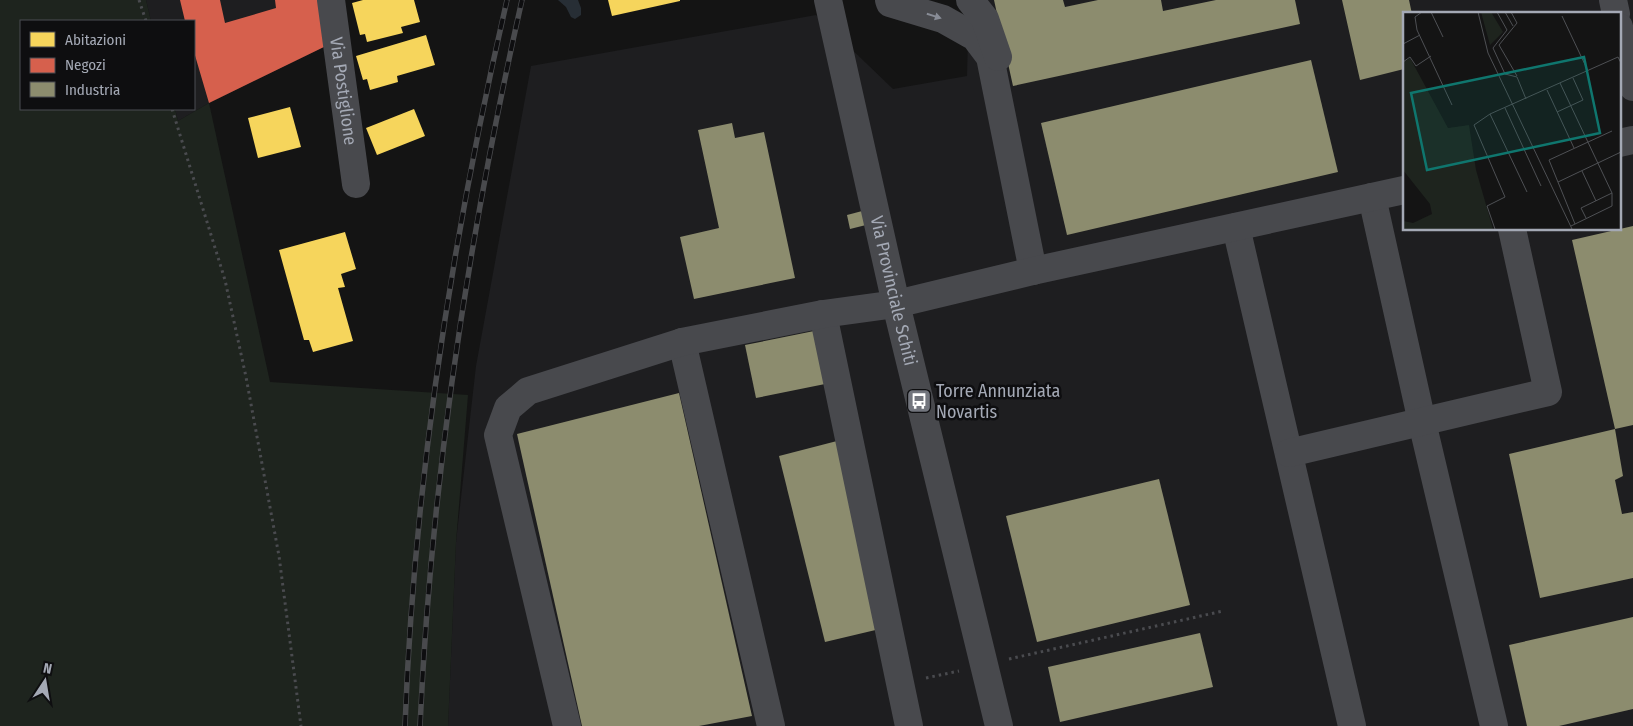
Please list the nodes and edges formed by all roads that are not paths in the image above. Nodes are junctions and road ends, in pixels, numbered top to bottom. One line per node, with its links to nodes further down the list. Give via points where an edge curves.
1 (331, 0): 9 (street, Via Postiglione)
2 (828, 0): 15 (street, Via Provinciale Schiti)
3 (889, 0): 14 (street, one-way to 14, via 943,19 975,38 990,56)
4 (970, 0): 14 (street, via 985,19 1009,92)
5 (1620, 31): 6 (street)
6 (1633, 87)
7 (1633, 140): 8 (street)
8 (1620, 143)
9 (356, 184)
10 (1403, 190): 11 (street)
11 (1372, 197): 12 (street); 18 (street)
12 (1236, 227): 14 (street); 19 (street)
13 (1512, 230): 18 (street, via 1548,392)
14 (1041, 269): 15 (street)
15 (896, 304): 16 (street); 23 (street, Via Provinciale Schiti)
16 (823, 314): 17 (street); 22 (street)
17 (682, 342): 20 (street, via 528,391 508,408 498,435); 21 (street)
18 (1422, 422): 19 (street); 25 (street)
19 (1289, 453): 24 (street)
20 (567, 726)
21 (771, 726)
22 (909, 726)
23 (999, 726)
24 (1352, 726)
25 (1494, 726)

